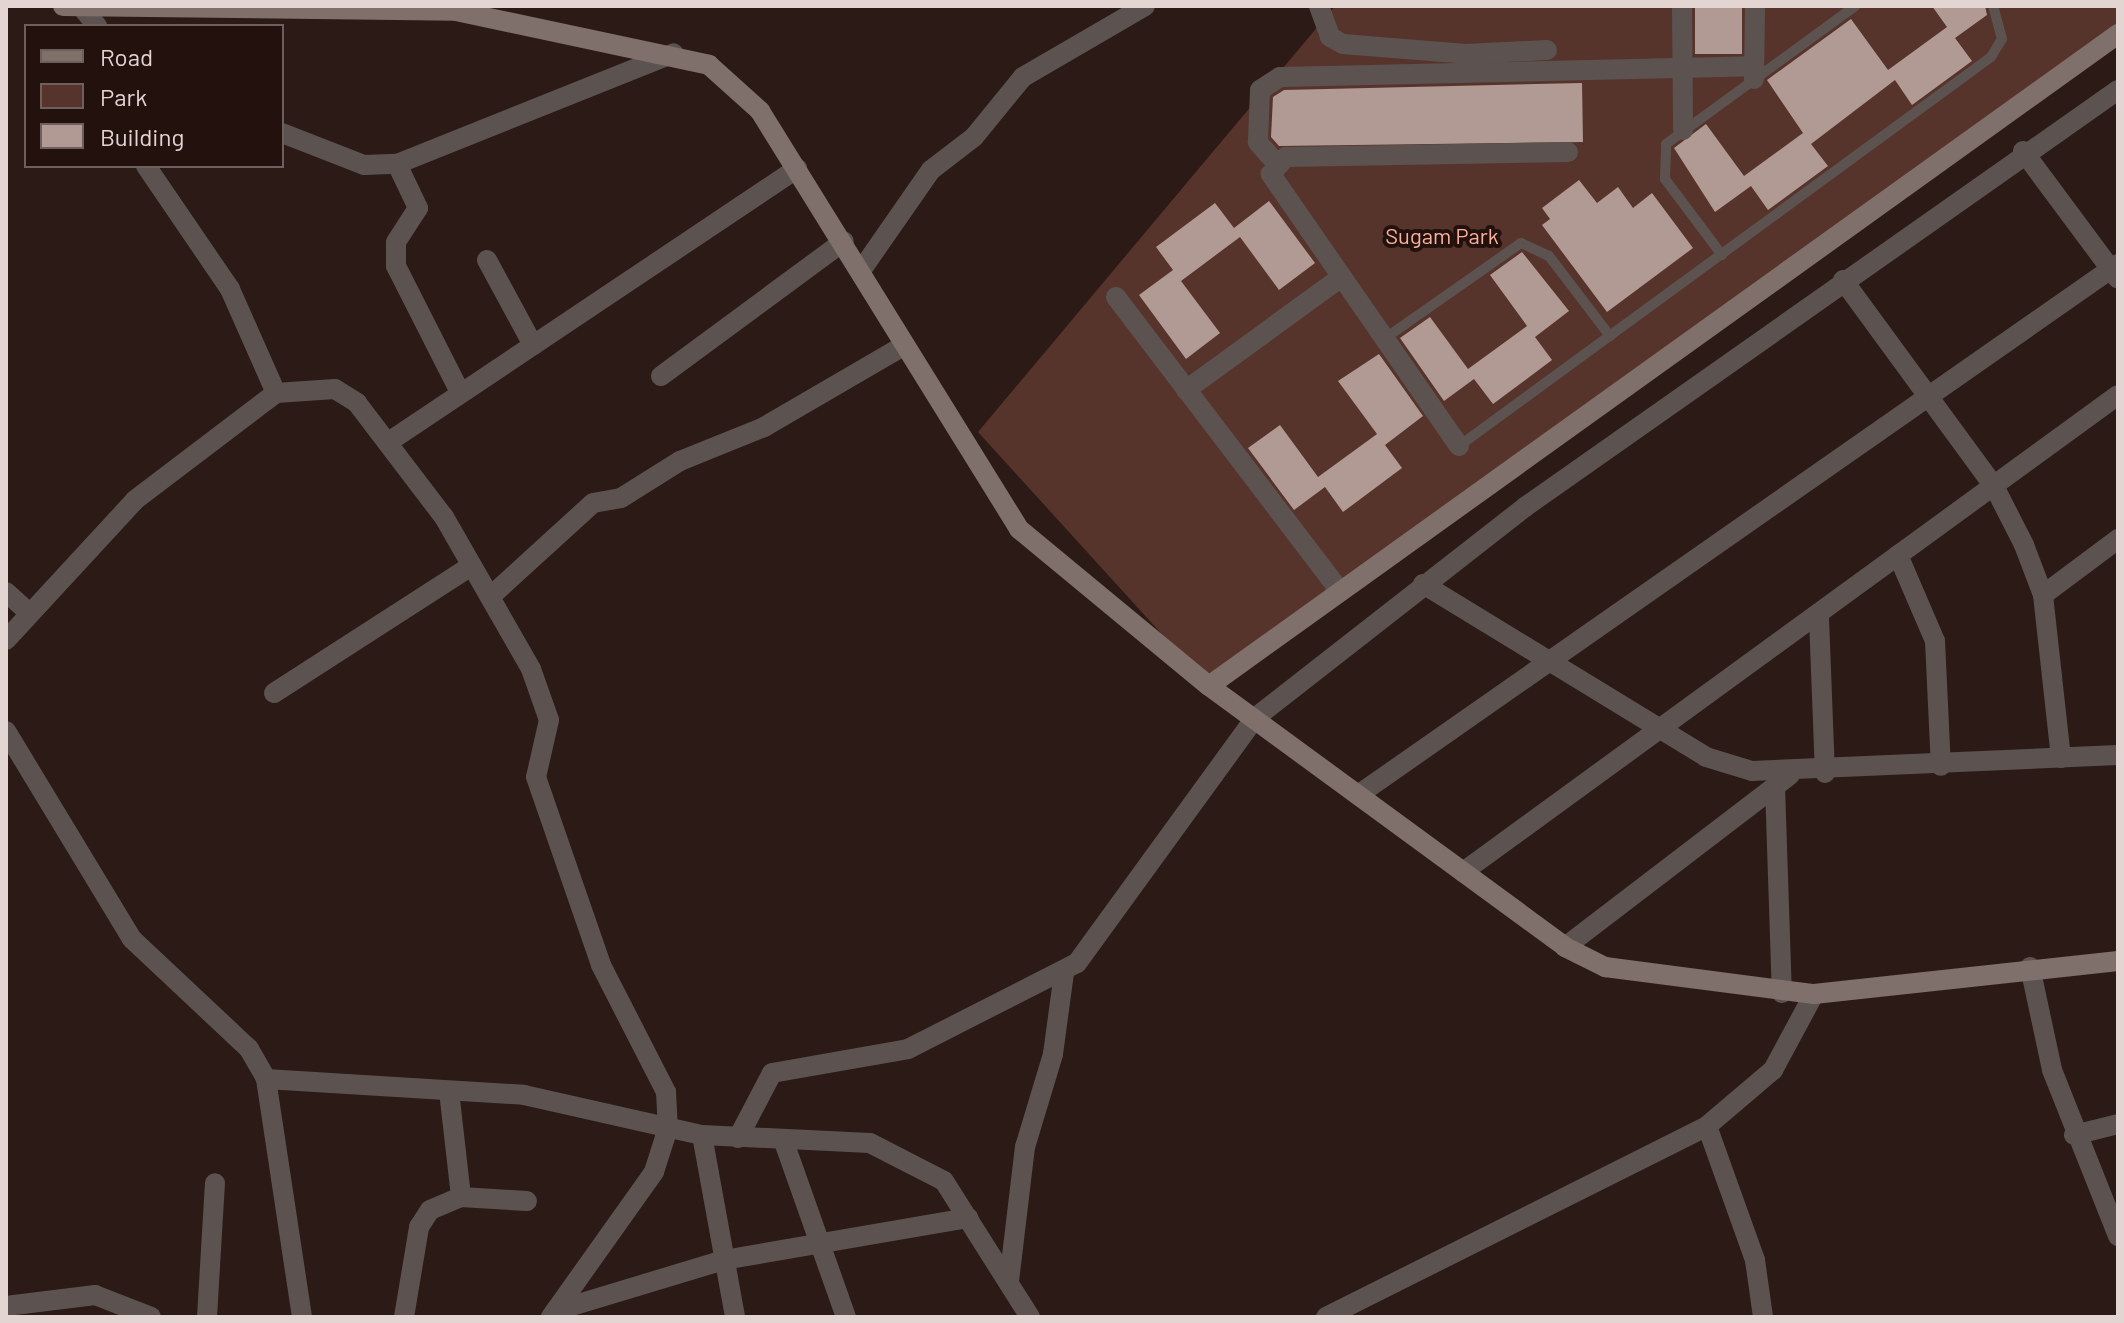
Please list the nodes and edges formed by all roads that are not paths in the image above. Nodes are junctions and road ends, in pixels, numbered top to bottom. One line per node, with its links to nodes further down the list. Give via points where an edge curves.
1 (63, 6): 11 (street)
2 (1145, 6): 30 (street, via 1023,77 974,137 931,170)
3 (1319, 6): 13 (street, via 1330,37 1343,44 1466,54)
4 (1682, 6): 15 (street)
5 (1755, 6): 16 (street)
6 (1855, 6): 16 (lane)
7 (1993, 6): 27 (lane, via 2002,39 1991,57)
8 (185, 7): 9 (street); 11 (street)
9 (327, 8): 10 (street)
10 (455, 8): 14 (street, via 574,40)
11 (90, 18)
12 (2118, 34): 51 (street)
13 (1547, 50)
14 (674, 53): 23 (street); 25 (street, via 727,77 760,111)
15 (1683, 68): 16 (street); 18 (street); 22 (street, via 1280,77 1260,90 1258,142)
16 (1754, 72): 18 (lane)
17 (2118, 90): 20 (street)
18 (1683, 130): 27 (lane, via 1666,144 1665,179)
19 (284, 134): 23 (street, via 352,162)
20 (2023, 151): 29 (street); 32 (street)
21 (1568, 152): 22 (street)
22 (1276, 163): 31 (street, via 1275,187)
23 (397, 164): 40 (street, via 418,208 396,242 396,266)
24 (147, 168): 42 (street, via 230,289)
25 (797, 169): 26 (street); 36 (street)
26 (844, 241): 30 (street); 38 (street)
27 (1722, 255): 34 (lane)
28 (487, 260): 36 (street)
29 (2116, 271): 41 (street)
30 (860, 272): 37 (street)
31 (1339, 279): 35 (street); 39 (street)
32 (1843, 280): 41 (street); 50 (street)
33 (1116, 297): 39 (street)
34 (1610, 336): 35 (lane, via 1549,256 1521,243); 45 (lane)
35 (1383, 340): 45 (street)
36 (533, 345): 40 (street)
37 (905, 345): 54 (street, via 764,427 585,508); 59 (street, via 1019,529)
38 (661, 376)
39 (1186, 390): 51 (street)
40 (460, 392): 44 (street)
41 (1929, 392): 46 (street); 58 (street)
42 (276, 393): 44 (street, via 335,389); 55 (street, via 135,500)
43 (2118, 395): 46 (street)
44 (390, 441): 49 (street)
45 (1459, 446)
46 (1994, 486): 48 (street); 53 (street)
47 (2118, 539): 53 (street)
48 (1898, 555): 56 (street); 66 (street, via 1935,641)
49 (471, 566): 54 (street); 60 (street)
50 (1423, 584): 58 (street); 61 (street)
51 (1340, 591): 59 (street)
52 (6, 592): 55 (street)
53 (2043, 595): 65 (street)
54 (490, 597): 81 (street, via 545,703 549,720 536,777 601,965 666,1092)
55 (28, 612): 57 (street)
56 (1819, 618): 62 (street); 67 (street)
57 (6, 640)
58 (1552, 659): 62 (street); 69 (street)
59 (1209, 686): 61 (street)
60 (274, 693)
61 (1255, 718): 69 (street); 74 (street, via 1090,948)
62 (1659, 729): 68 (street, via 1706,757); 70 (street)
63 (6, 731): 77 (street, via 132,939 249,1049)
64 (2118, 755): 65 (street)
65 (2061, 758): 66 (street)
66 (1941, 766): 67 (street)
67 (1825, 773): 68 (street)
68 (1783, 780): 71 (street); 75 (street)
69 (1358, 795): 70 (street)
70 (1463, 872): 71 (street)
71 (1565, 947): 75 (street, via 1637,977)
72 (2118, 961): 73 (street)
73 (2030, 967): 76 (street); 83 (street)
74 (1064, 973): 84 (street, via 908,1049 772,1073); 93 (street, via 1053,1054 1025,1147)
75 (1782, 993): 76 (street)
76 (1814, 994): 80 (street, via 1773,1070)
77 (266, 1079): 78 (street); 98 (street)
78 (449, 1091): 81 (street, via 524,1095); 87 (street)
79 (2118, 1124): 83 (street)
80 (1707, 1126): 103 (street); 104 (street, via 1755,1260)
81 (668, 1128): 82 (street); 95 (street, via 646,1186)
82 (702, 1135): 84 (street); 92 (street)
83 (2074, 1135): 90 (street)
84 (738, 1138): 85 (street)
85 (784, 1142): 89 (street, via 870,1143 903,1155 944,1181); 91 (street)
86 (215, 1183): 97 (street)
87 (461, 1197): 88 (street); 99 (street, via 423,1218)
88 (527, 1201)
89 (968, 1218): 91 (street); 93 (street)
90 (2118, 1236)
91 (819, 1242): 92 (street); 101 (street)
92 (724, 1260): 95 (street); 100 (street)
93 (1009, 1281): 102 (street)
94 (6, 1306): 96 (street, via 95,1295)
95 (553, 1314)
96 (151, 1317)
97 (207, 1317)
98 (302, 1317)
99 (404, 1317)
100 (735, 1317)
101 (846, 1317)
102 (1030, 1317)
103 (1326, 1317)
104 (1763, 1317)

